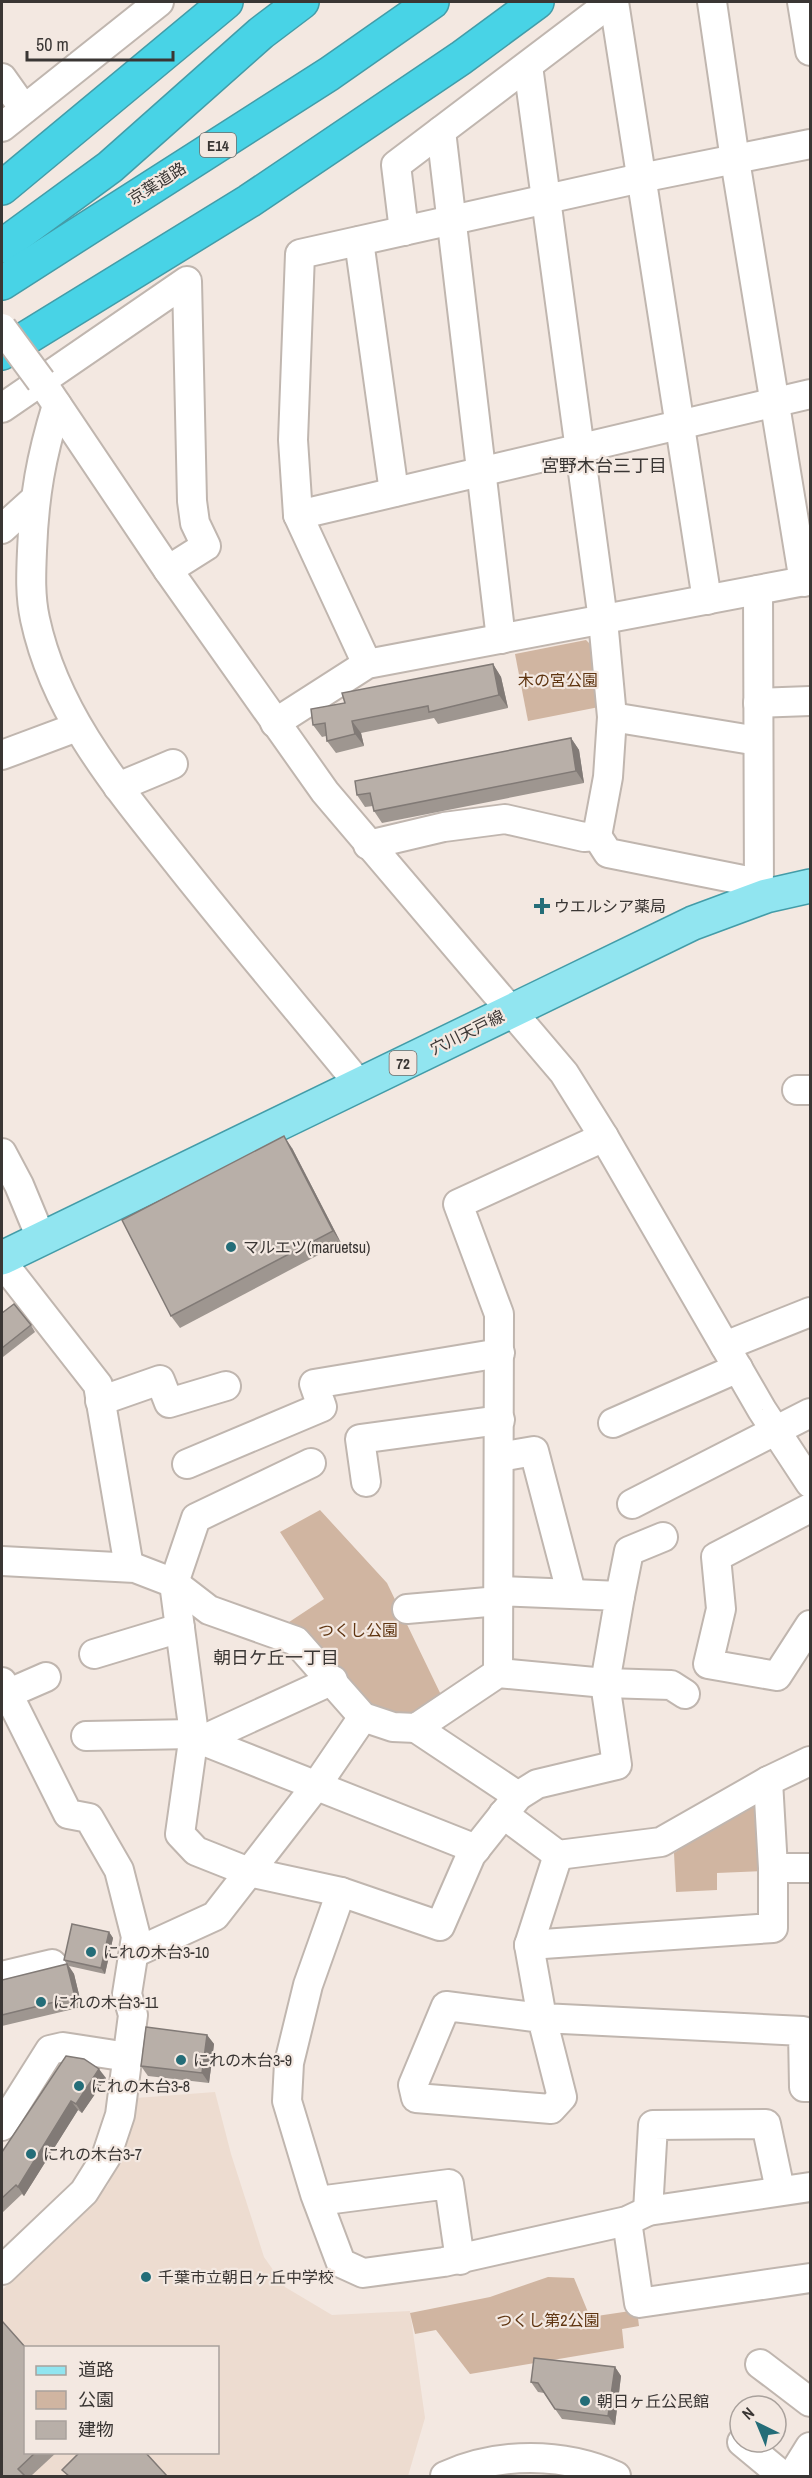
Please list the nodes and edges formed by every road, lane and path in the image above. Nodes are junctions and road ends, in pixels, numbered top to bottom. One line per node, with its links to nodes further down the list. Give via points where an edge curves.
1 (159, 2): 12 (street)
2 (226, 2): 18 (highway)
3 (302, 2): 23 (highway, via 261,33 110,167)
4 (432, 2): 24 (highway, 京葉道路 / E14, via 329,74)
5 (537, 2): 26 (highway, via 249,201)
6 (612, 2): 10 (street); 17 (street)
7 (712, 2): 16 (street)
8 (802, 2): 9 (street)
9 (810, 51)
10 (528, 66): 14 (street); 19 (street)
11 (2, 78): 12 (street)
12 (24, 109): 13 (street)
13 (2, 127)
14 (441, 131): 20 (street); 21 (street, via 396,165)
15 (810, 144): 16 (street)
16 (735, 160): 17 (street); 29 (street)
17 (641, 178): 19 (street); 32 (street)
18 (2, 189)
19 (546, 198): 20 (street); 33 (street)
20 (452, 220): 21 (street); 34 (street)
21 (404, 231): 22 (street)
22 (359, 240): 35 (street); 37 (street, via 300,254 293,440)
23 (2, 246)
24 (2, 283)
25 (2, 328): 27 (street, bridge)
26 (2, 352)
27 (41, 381): 30 (street); 31 (street); 39 (street, via 187,281 192,501 195,523 206,546)
28 (810, 394): 29 (street)
29 (774, 402): 32 (street); 40 (street)
30 (57, 405): 36 (street, via 42,453); 39 (street)
31 (2, 408)
32 (680, 425): 33 (street); 42 (street)
33 (580, 449): 34 (street); 43 (street)
34 (481, 472): 35 (street); 44 (street)
35 (394, 492): 37 (street)
36 (34, 500): 38 (street); 50 (street, via 31,592 36,620 54,676)
37 (298, 515): 45 (street)
38 (2, 529)
39 (168, 570): 49 (street)
40 (807, 581): 41 (street)
41 (758, 590): 42 (street); 47 (street)
42 (707, 600): 43 (street)
43 (603, 620): 44 (street); 48 (street)
44 (501, 639): 45 (street)
45 (367, 664): 49 (street)
46 (810, 701): 47 (street)
47 (758, 703): 51 (street)
48 (612, 717): 51 (street); 55 (street, via 608,777)
49 (275, 723): 56 (street)
50 (77, 727): 52 (street); 54 (street)
51 (758, 741): 58 (street)
52 (2, 755)
53 (173, 764): 54 (street)
54 (118, 787): 60 (street)
55 (597, 836): 56 (street, via 584,837 505,819 444,827); 58 (street, via 608,853)
56 (368, 845): 59 (street)
57 (810, 888): 58 (main road, 穴川天戸線 / 72)
58 (758, 891): 59 (main road, 穴川天戸線 / 72)
59 (509, 1011): 60 (main road, 穴川天戸線 / 72); 61 (street, via 564,1073)
60 (359, 1084): 63 (main road, 穴川天戸線 / 72)
61 (604, 1137): 66 (street, via 458,1204 499,1314); 67 (street)
62 (2, 1153): 63 (street)
63 (41, 1238): 64 (main road, 穴川天戸線 / 72)
64 (2, 1260): 69 (street, via 98,1385)
65 (810, 1312): 67 (street)
66 (500, 1353): 71 (street); 76 (street, via 314,1384 322,1407)
67 (731, 1357): 72 (street); 73 (street)
68 (226, 1386): 69 (street, via 169,1403 160,1380)
69 (100, 1401): 83 (street)
70 (810, 1413): 73 (street)
71 (500, 1420): 74 (street); 77 (street, via 360,1439)
72 (613, 1423)
73 (776, 1431): 78 (street); 79 (street)
74 (500, 1457): 85 (street, via 534,1451); 86 (street)
75 (311, 1463): 84 (street, via 196,1518)
76 (187, 1464)
77 (366, 1482)
78 (810, 1483)
79 (632, 1504)
80 (810, 1508): 89 (street, via 716,1557 721,1609 708,1665 777,1677)
81 (663, 1537): 87 (street, via 629,1551)
82 (2, 1561): 83 (street)
83 (129, 1567): 84 (street)
84 (174, 1583): 90 (street); 94 (street, via 209,1610 296,1641)
85 (571, 1592): 86 (street); 87 (street)
86 (499, 1596): 88 (street); 92 (street)
87 (620, 1596): 95 (street)
88 (407, 1609)
89 (810, 1625)
90 (180, 1628): 91 (street); 101 (street)
91 (94, 1654)
92 (498, 1673): 95 (street); 99 (street)
93 (46, 1677): 97 (street)
94 (333, 1680): 98 (street); 101 (street)
95 (605, 1683): 96 (street, via 671,1685); 105 (street, via 617,1765 537,1784)
96 (685, 1695)
97 (7, 1704): 113 (street, via 68,1814 88,1818 119,1870 136,1936)
98 (363, 1717): 99 (street, via 393,1728); 104 (street)
99 (416, 1728): 105 (street)
100 (86, 1736): 101 (street)
101 (198, 1737): 104 (street); 110 (street, via 180,1834 196,1851)
102 (810, 1761): 103 (street)
103 (768, 1781): 107 (street, via 662,1842); 108 (street)
104 (316, 1786): 106 (street); 110 (street)
105 (511, 1805): 106 (street); 107 (street)
106 (476, 1849): 111 (street, via 440,1926)
107 (558, 1855): 112 (street)
108 (773, 1868): 109 (street); 112 (street, via 773,1928)
109 (810, 1868)
110 (249, 1872): 111 (street); 113 (street, via 215,1916)
111 (341, 1892): 122 (street, via 308,1985 289,2063 286,2101)
112 (529, 1945): 116 (street)
113 (134, 1953): 117 (street, via 127,1994 133,2015)
114 (52, 1964): 115 (street)
115 (2, 1976)
116 (542, 2018): 116 (street, via 562,2097 551,2109 416,2098 413,2085 446,2006); 118 (street, via 803,2031 804,2087)
117 (128, 2057): 119 (street, via 63,2047 50,2050); 125 (street, via 120,2115 106,2157 84,2192)
118 (810, 2087)
119 (2, 2126)
120 (810, 2187): 121 (street)
121 (780, 2190): 123 (street); 123 (street, via 766,2124 653,2125)
122 (318, 2201): 124 (street, via 341,2263 363,2273); 124 (street, via 449,2184)
123 (638, 2216): 124 (street); 126 (street, via 639,2303)
124 (460, 2260)
125 (2, 2270)
126 (810, 2278)
127 (760, 2364): 128 (street)
128 (810, 2402)
129 (810, 2447): 134 (street)
130 (756, 2454): 133 (street)
131 (445, 2476): 132 (street, via 518,2458 577,2463)
132 (616, 2476)
133 (783, 2476)
134 (792, 2476)

